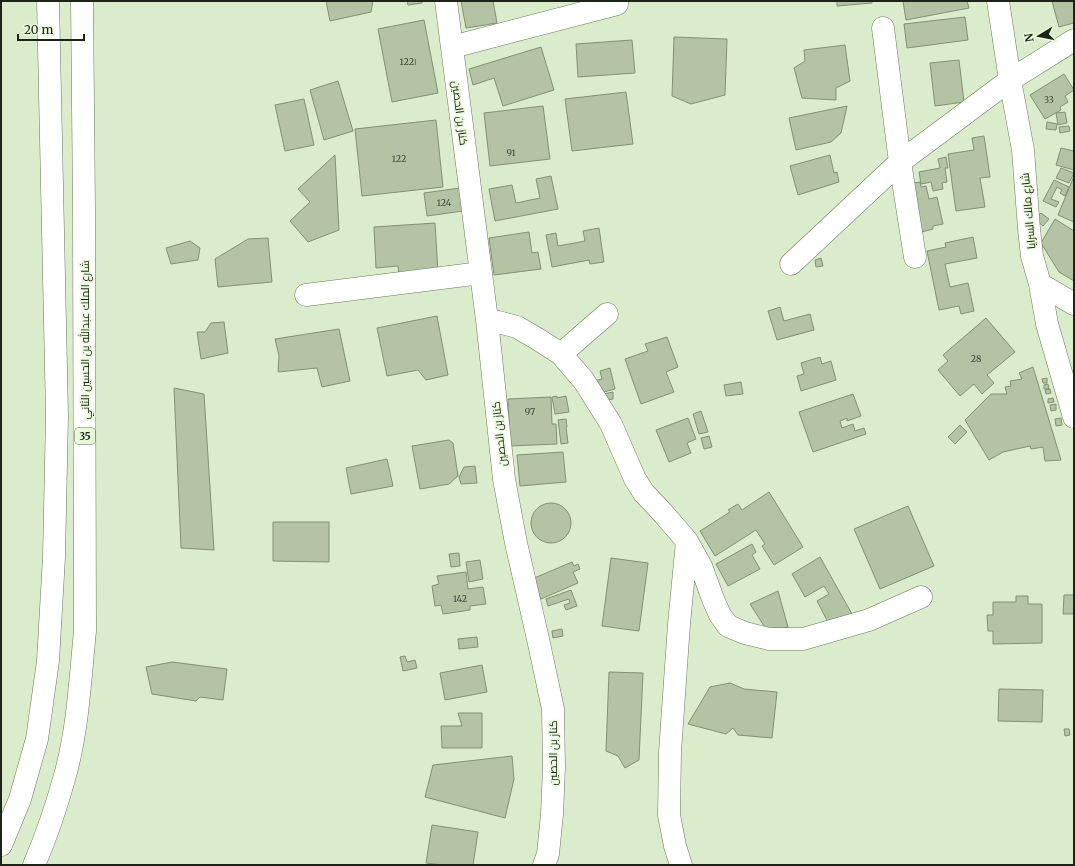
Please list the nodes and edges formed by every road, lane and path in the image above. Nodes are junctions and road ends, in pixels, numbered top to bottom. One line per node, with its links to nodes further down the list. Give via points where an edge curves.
1 (48, 1): 23 (main road, via 57,414 54,557 48,661 37,739 20,799)
2 (82, 1): 24 (main road, شارع الملك عبدالله بن الحسين الثاني / 35, via 85,631 79,694 65,778)
3 (446, 1): 8 (main road, كناز بن الحصين)
4 (998, 1): 9 (main road, شارع مالك السرايا)
5 (618, 4): 8 (main road)
6 (883, 28): 10 (main road)
7 (1074, 40): 9 (main road)
8 (452, 46): 13 (main road, كناز بن الحصين)
9 (1010, 80): 10 (main road); 14 (main road, شارع مالك السرايا, via 1023,150 1032,256)
10 (900, 162): 11 (main road); 12 (main road)
11 (915, 257)
12 (791, 264)
13 (481, 273): 15 (main road); 18 (main road, كناز بن الحصين)
14 (1040, 284): 16 (main road); 20 (main road, شارع مالك السرايا, via 1048,324)
15 (306, 295)
16 (1074, 304)
17 (607, 314): 19 (main road)
18 (487, 320): 19 (main road, via 517,326); 25 (main road, كناز بن الحصين, via 504,479 553,709 552,814 548,854)
19 (561, 354): 21 (main road, via 584,381 611,424 635,479 644,493)
20 (1074, 417)
21 (687, 541): 22 (main road, via 728,626 769,639 803,639 869,620); 26 (main road, via 670,752 669,815)
22 (921, 597)
23 (1, 845)
24 (34, 865)
25 (544, 865)
26 (681, 865)

